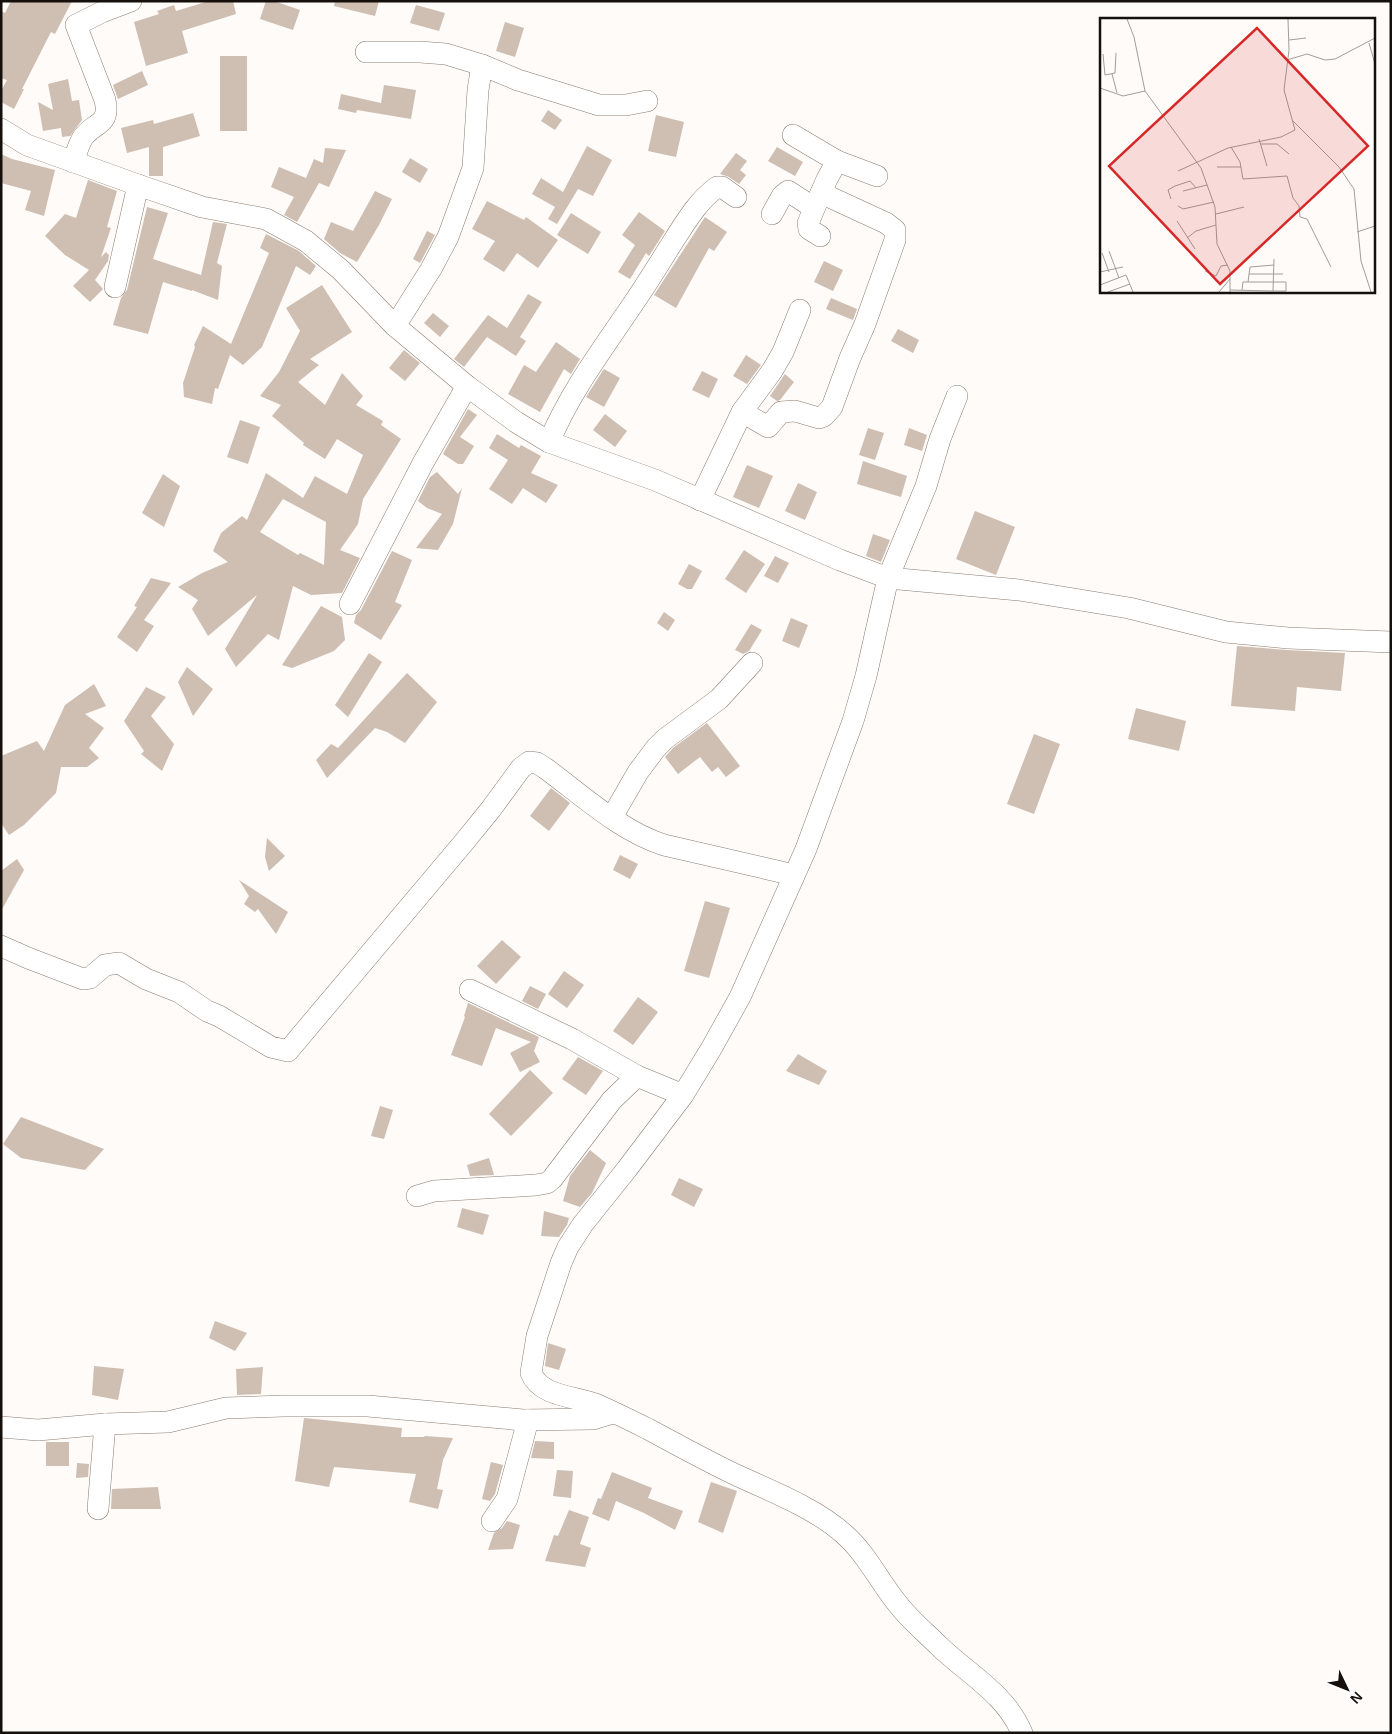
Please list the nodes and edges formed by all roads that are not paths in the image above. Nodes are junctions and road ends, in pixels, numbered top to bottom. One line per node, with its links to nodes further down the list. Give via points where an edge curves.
1 (131, 1): 8 (street, via 76,25 107,112 102,122 83,138)
2 (366, 52): 3 (street, via 441,53)
3 (482, 66): 4 (street, via 599,105); 17 (street, via 475,157 470,176 448,237)
4 (647, 102)
5 (1, 129): 8 (street, via 26,146)
6 (794, 135): 7 (street)
7 (837, 161): 9 (street); 12 (street)
8 (73, 162): 10 (street)
9 (877, 176)
10 (138, 185): 15 (street); 17 (street, via 202,206 266,219 306,241 340,270)
11 (736, 197): 21 (street, via 717,186 693,209 561,414)
12 (818, 200): 13 (street, via 788,191); 14 (street, via 808,226); 20 (street, via 886,223 895,230 895,240 876,297 832,407 824,416 813,418 795,412 781,412 768,427)
13 (772, 214)
14 (820, 236)
15 (115, 286)
16 (800, 310): 20 (street, via 783,352)
17 (395, 326): 18 (street)
18 (467, 386): 21 (street); 24 (street)
19 (957, 396): 23 (street, via 926,486)
20 (742, 412): 22 (street)
21 (549, 442): 22 (street, via 611,463)
22 (700, 500): 23 (street)
23 (888, 578): 25 (street, via 1019,590 1129,608 1226,632); 28 (street, via 853,721)
24 (350, 604)
25 (1391, 642)
26 (752, 663): 27 (street, via 724,695 656,748)
27 (612, 817): 28 (street, via 647,840); 29 (street, via 545,768 529,762 520,768 465,841 288,1051 271,1047 179,992 119,963 105,965 90,978 83,979)
28 (794, 875): 32 (street, via 740,997)
29 (1, 946)
30 (470, 990): 31 (street, via 572,1039)
31 (637, 1076): 32 (street); 33 (street, via 612,1100 547,1184 434,1191)
32 (683, 1095): 34 (street, via 568,1247 537,1336 531,1373 537,1382)
33 (417, 1196)
34 (613, 1413): 35 (street, via 594,1419); 40 (street, via 808,1510 845,1534 897,1603 941,1648 990,1690 1010,1711)
35 (528, 1420): 36 (street, via 368,1406 284,1406 226,1408 168,1422); 39 (street, via 507,1499)
36 (105, 1424): 37 (street, via 38,1430); 38 (street)
37 (1, 1427)
38 (98, 1509)
39 (492, 1522)
40 (1019, 1731)

